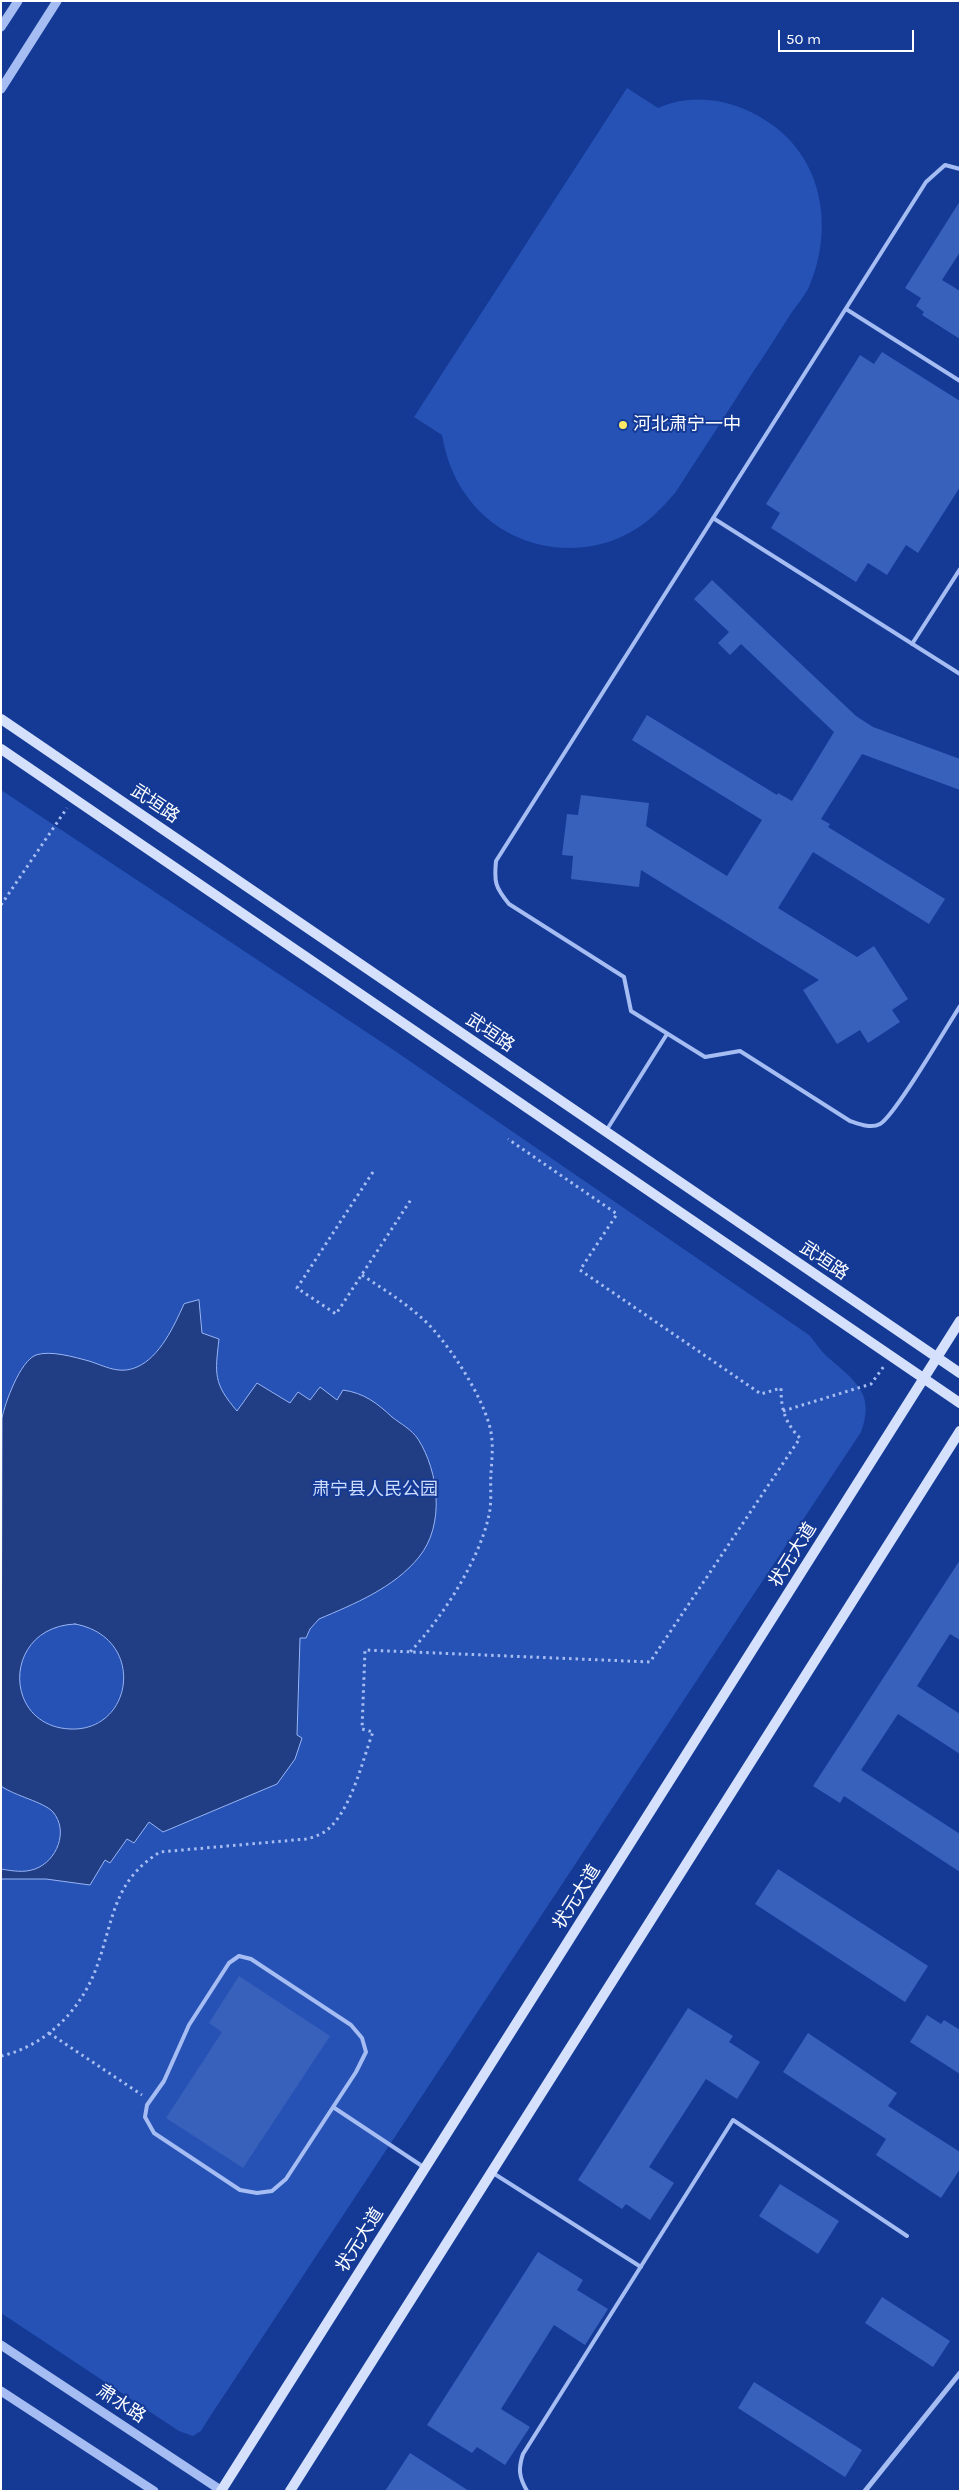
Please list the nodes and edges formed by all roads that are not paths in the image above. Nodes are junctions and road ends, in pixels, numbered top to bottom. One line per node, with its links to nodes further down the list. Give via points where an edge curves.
1 (18, 1): 3 (street)
2 (57, 1): 4 (street)
3 (1, 27)
4 (1, 89)
5 (960, 168): 6 (lane, via 945,165 926,182)
6 (846, 309): 7 (lane); 8 (lane)
7 (960, 381)
8 (713, 518): 10 (lane); 15 (lane, via 496,861 497,890 509,904 624,977 632,1010)
9 (960, 569): 10 (lane)
10 (912, 644): 11 (lane)
11 (960, 674)
12 (1, 719): 16 (main road, 武垣路)
13 (1, 749): 20 (main road)
14 (960, 1006): 15 (lane, via 894,1109 880,1125 867,1126 850,1121 740,1051 705,1057)
15 (667, 1034): 16 (lane)
16 (605, 1131): 18 (main road, 武垣路)
17 (960, 1321): 18 (main road, 状元大道)
18 (937, 1357): 19 (main road, 武垣路); 20 (main road, 状元大道)
19 (960, 1373)
20 (924, 1378): 21 (main road); 24 (main road, 状元大道)
21 (960, 1402)
22 (960, 1431): 25 (main road)
23 (333, 2107): 23 (lane, via 366,2052 362,2038 351,2025 251,1959 239,1956 229,1964 189,2024 145,2116 154,2133 240,2190 257,2193 272,2191 286,2179); 24 (lane)
24 (425, 2168): 31 (main road, 状元大道)
25 (492, 2172): 27 (lane); 33 (main road)
26 (907, 2236): 27 (lane, via 733,2120)
27 (641, 2267): 34 (lane, via 523,2454 520,2478)
28 (1, 2345): 31 (street, 肃水路)
29 (960, 2373): 35 (street)
30 (1, 2391): 32 (street)
31 (221, 2490)
32 (154, 2491)
33 (290, 2491)
34 (527, 2491)
35 (865, 2491)

